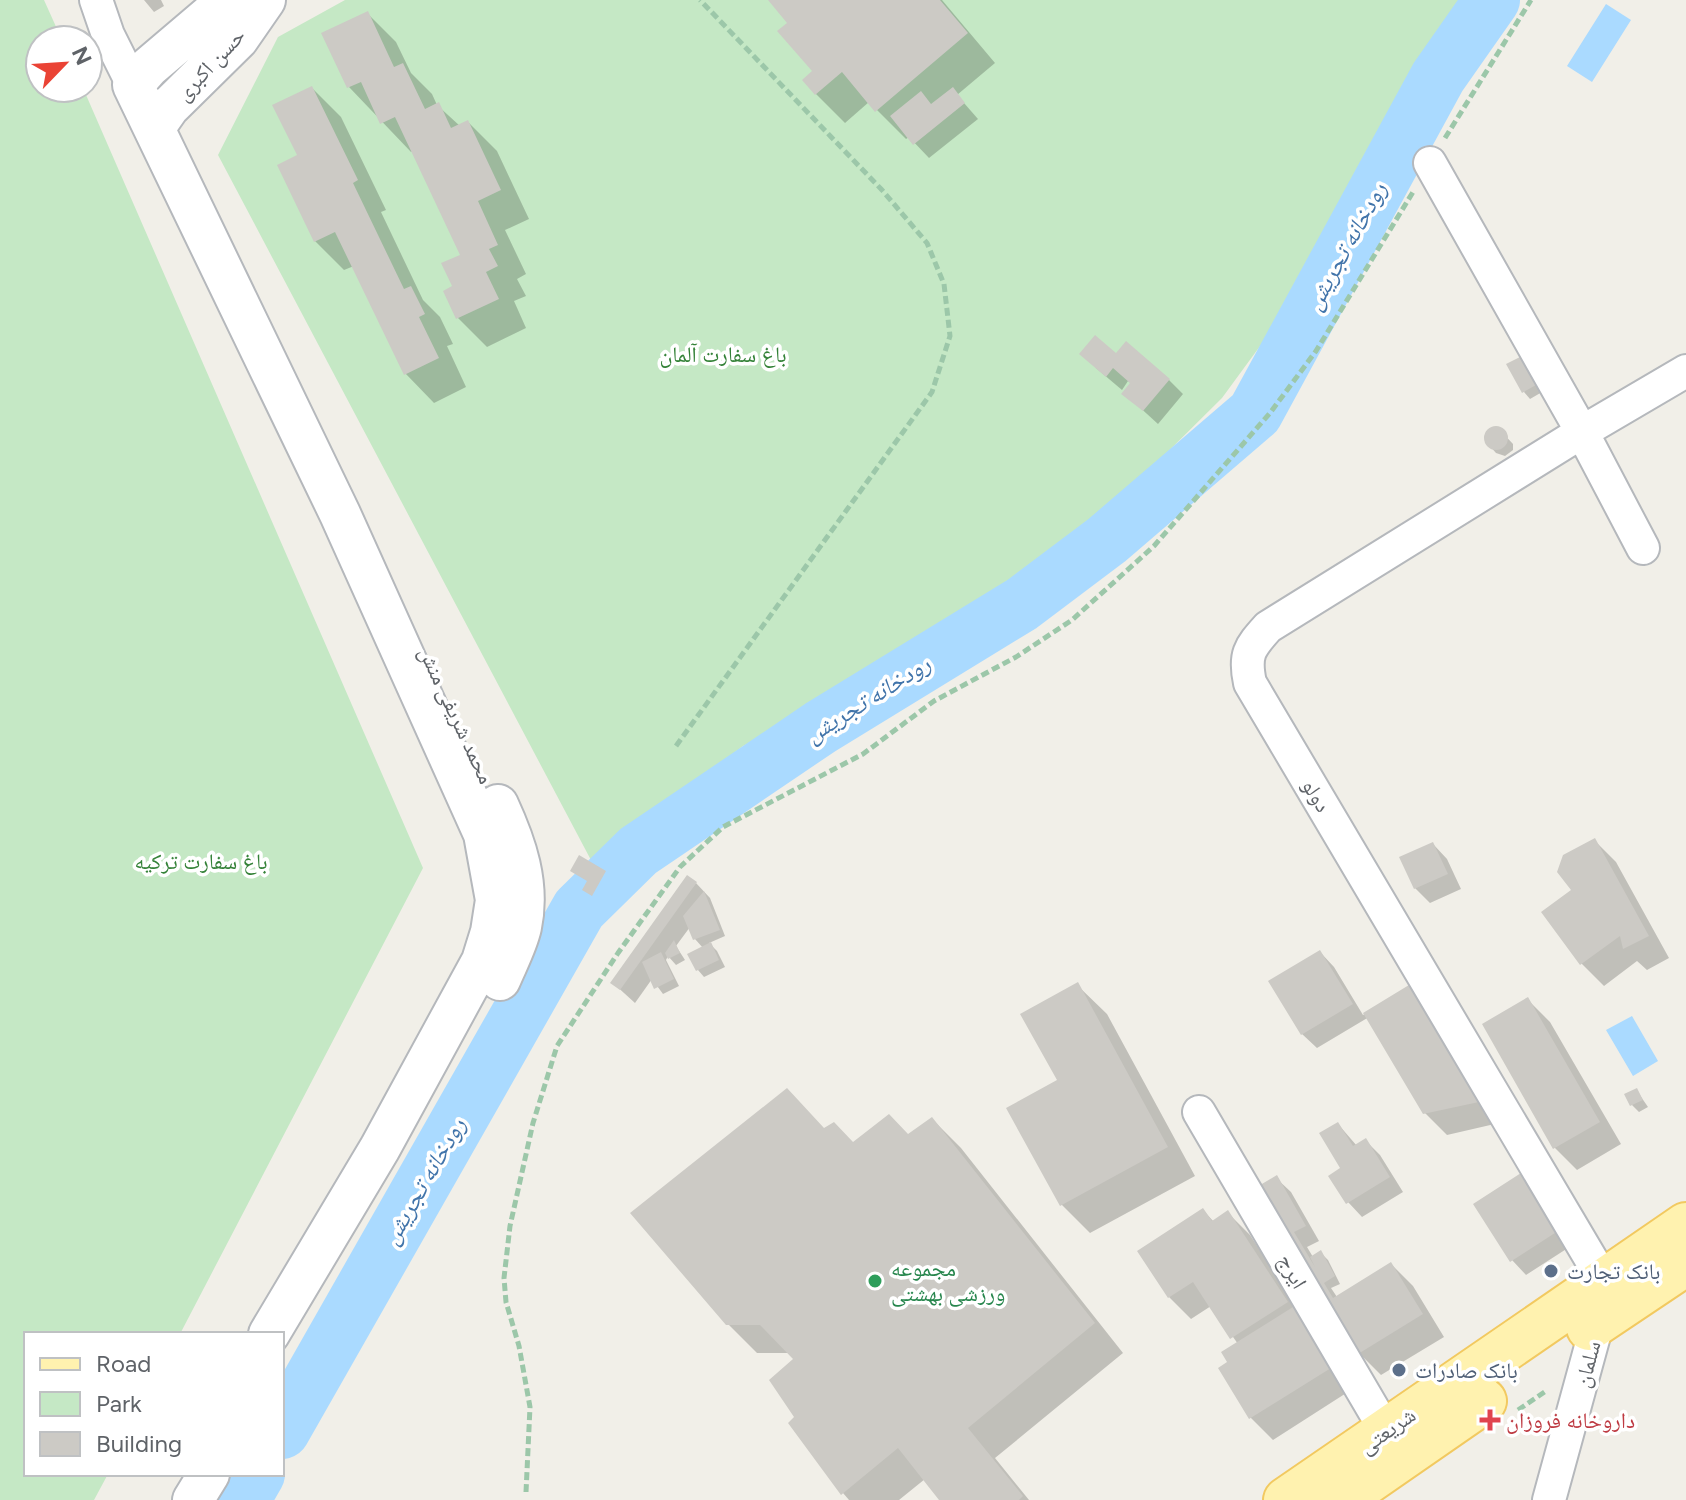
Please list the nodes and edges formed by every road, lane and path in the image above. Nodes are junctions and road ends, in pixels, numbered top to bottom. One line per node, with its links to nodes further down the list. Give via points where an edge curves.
1 (262, 0): 5 (street, حسن اکبری, via 209,16); 6 (street, حسن اکبری, via 238,39)
2 (700, 0): 11 (path, via 927,243 944,284 950,336 932,392)
3 (1531, 0): 7 (path)
4 (97, 2): 5 (street, via 108,35)
5 (141, 76): 6 (street, محمد شریفی منش)
6 (162, 117): 16 (street, محمد شریفی منش, via 484,834 496,900 482,961 380,1148); 17 (street, محمد شریفی منش, via 360,504 512,835 525,894 521,929 496,991)
7 (1430, 163): 9 (street); 23 (path, via 1316,351 1270,413 1154,546 1072,620 1016,657 934,701 863,754 723,827 680,867 618,953 557,1046 510,1226 504,1278 530,1407)
8 (1686, 371): 9 (street, دولو)
9 (1582, 432): 10 (street); 15 (street, دولو, via 1268,627 1252,644 1246,662 1250,683)
10 (1643, 548)
11 (676, 746)
12 (1199, 1112): 20 (street, ایرج)
13 (1686, 1225): 15 (main road, شریعتی)
14 (1686, 1263): 15 (main road, شریعتی)
15 (1601, 1301): 18 (street, سلمان); 20 (main road, شریعتی); 27 (main road, شریعتی)
16 (270, 1332)
17 (284, 1354)
18 (1587, 1363): 19 (path); 28 (street, سلمان)
19 (1512, 1414)
20 (1386, 1431): 26 (main road, شریعتی)
21 (182, 1476): 24 (street)
22 (208, 1476): 25 (street)
23 (526, 1492)
24 (166, 1500)
25 (193, 1500)
26 (1286, 1500)
27 (1341, 1500)
28 (1549, 1500)

